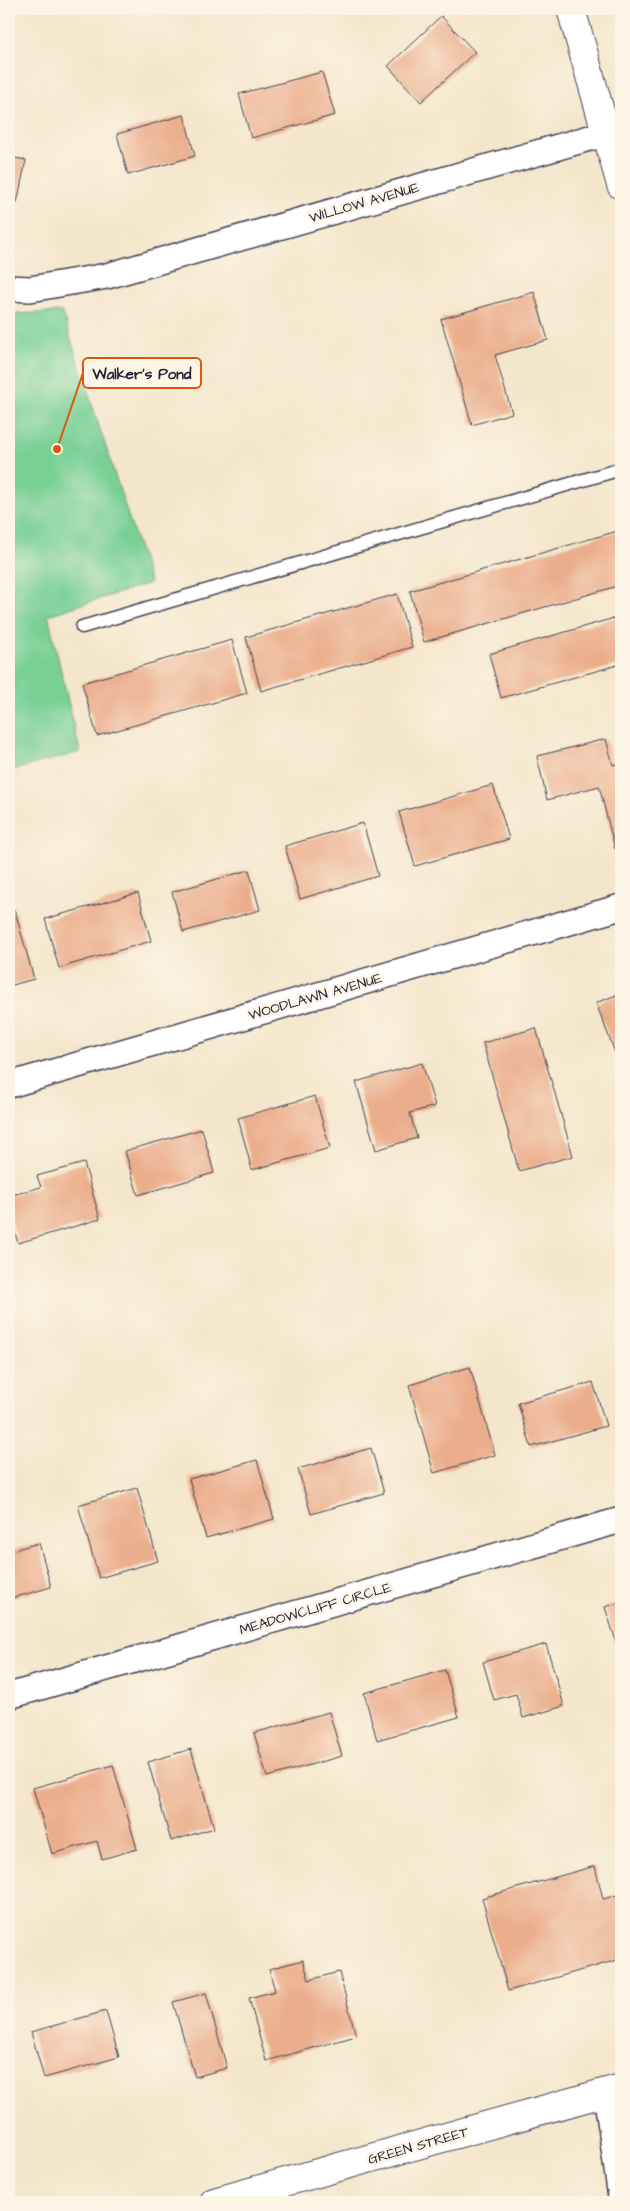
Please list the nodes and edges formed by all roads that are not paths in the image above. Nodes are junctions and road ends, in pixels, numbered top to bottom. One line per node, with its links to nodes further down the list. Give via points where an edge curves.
1 (571, 9): 2 (street)
2 (614, 131): 3 (street); 4 (street, WILLOW AVENUE, via 107,276 30,289)
3 (621, 186)
4 (9, 288)
5 (621, 470): 6 (lane)
6 (82, 627)
7 (621, 907): 8 (street, WOODLAWN AVENUE)
8 (9, 1085)
9 (621, 1520): 10 (street, MEADOWCLIFF CIRCLE)
10 (9, 1696)
11 (614, 2090): 12 (street); 13 (street, GREEN STREET)
12 (621, 2198)
13 (214, 2202)

